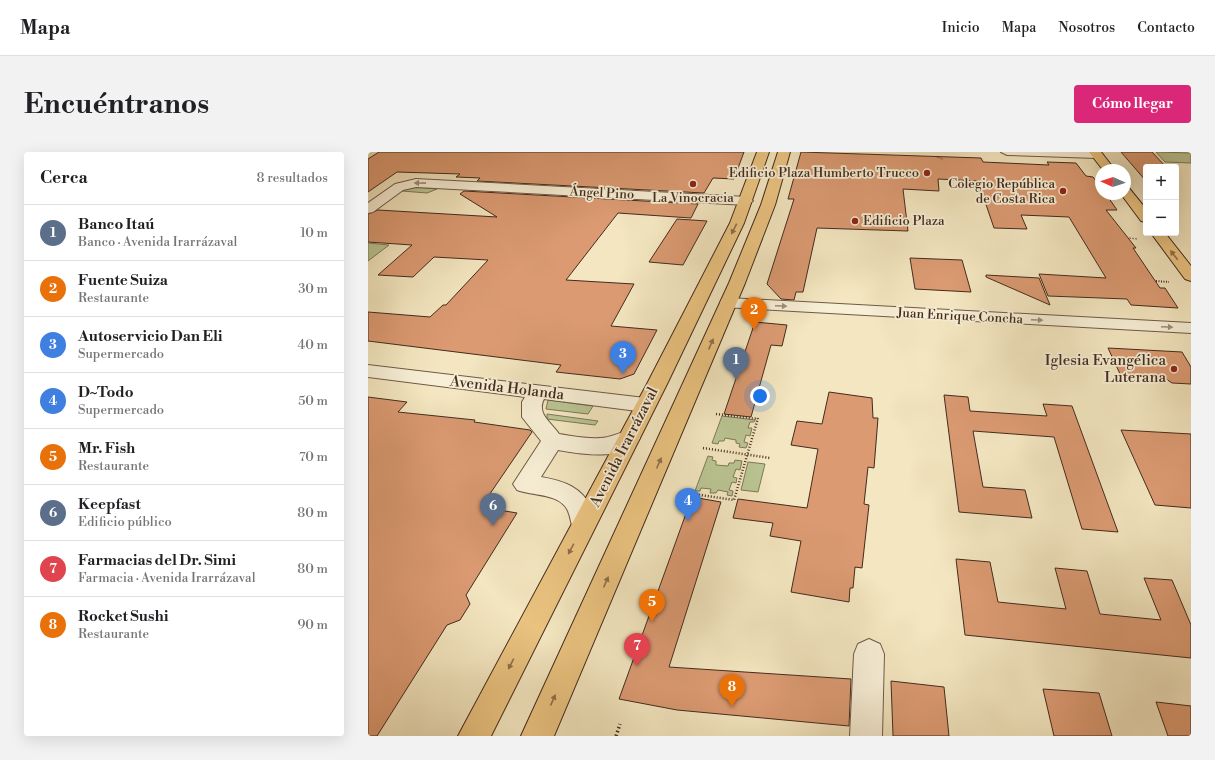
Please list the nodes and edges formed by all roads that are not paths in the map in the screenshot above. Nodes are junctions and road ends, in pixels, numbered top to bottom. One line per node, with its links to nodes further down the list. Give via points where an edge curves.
1 (763, 152): 11 (main road, Avenida Irarrázaval)
2 (784, 152): 16 (main road, via 765,212)
3 (1007, 152): 4 (street)
4 (1096, 154): 5 (main road)
5 (1104, 164)
6 (458, 184): 7 (street, Ángel Pino, one-way to 7, via 411,183); 8 (street); 11 (street, Ángel Pino)
7 (386, 196): 9 (street); 12 (street, Ángel Pino)
8 (436, 196)
9 (416, 197)
10 (1131, 199): 13 (main road)
11 (747, 201): 20 (main road, Avenida Irarrázaval, one-way to 20)
12 (368, 209)
13 (1143, 214)
14 (1160, 236): 15 (main road, one-way to 14)
15 (1191, 276)
16 (728, 304): 17 (street, Juan Enrique Concha, one-way to 17); 26 (main road, one-way to 16)
17 (1191, 328)
18 (368, 371): 19 (street, Avenida Holanda)
19 (538, 392): 20 (street, Avenida Holanda); 22 (street, via 532,402 532,417)
20 (646, 405): 21 (main road, Avenida Irarrázaval)
21 (629, 438): 22 (street, via 620,443 601,447); 23 (main road, Avenida Irarrázaval)
22 (552, 441): 23 (street, via 525,484 558,488 568,494 581,511)
23 (583, 526): 25 (main road, Avenida Irarrázaval, one-way to 25)
24 (869, 654): 27 (street)
25 (474, 736)
26 (537, 736)
27 (866, 736)

